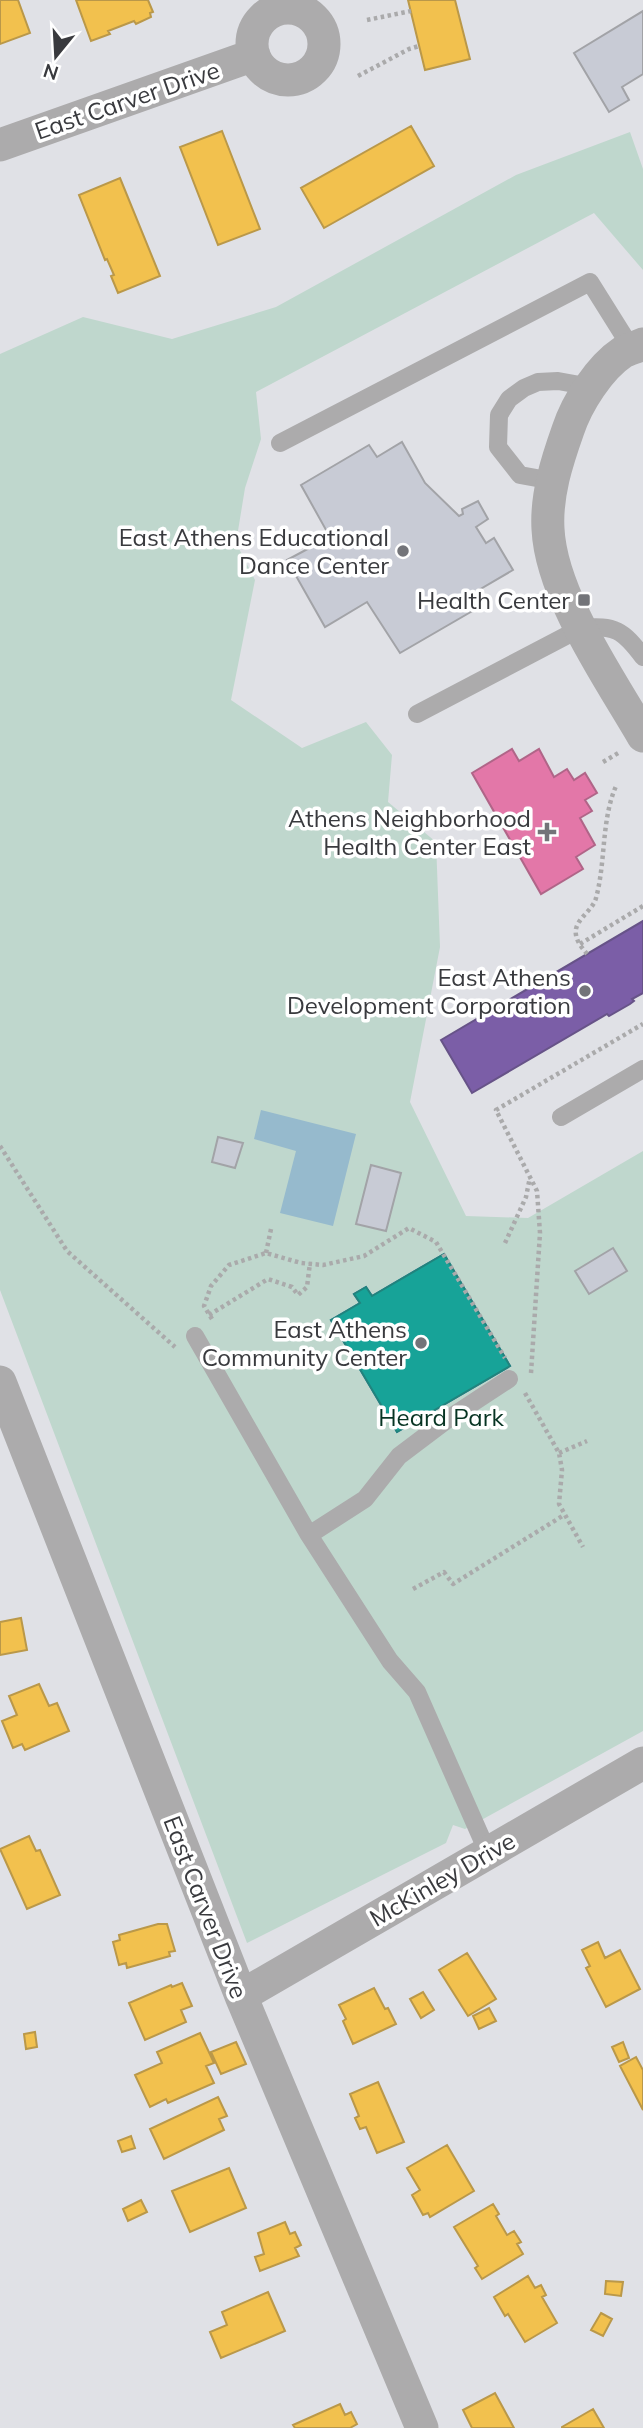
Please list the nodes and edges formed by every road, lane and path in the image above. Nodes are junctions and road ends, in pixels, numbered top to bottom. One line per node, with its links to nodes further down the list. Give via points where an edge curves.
1 (411, 11): 2 (path)
2 (367, 20)
3 (419, 46): 5 (path)
4 (254, 55): 6 (street, East Carver Drive)
5 (358, 76)
6 (0, 145)
7 (638, 346): 8 (street, via 624,352); 9 (lane, via 590,282)
8 (591, 387): 10 (street, via 569,425); 10 (lane, via 538,382 509,398 499,415 498,447 520,475)
9 (280, 443)
10 (553, 481): 11 (street, via 548,529 555,569)
11 (581, 628): 12 (lane, via 606,626 629,638); 13 (lane); 14 (street)
12 (643, 657)
13 (417, 714)
14 (643, 736)
15 (617, 786): 17 (path, via 609,802 595,903 577,926)
16 (643, 906): 17 (path)
17 (580, 944): 18 (path)
18 (587, 954)
19 (643, 1024): 23 (path, via 496,1110)
20 (643, 1069): 21 (lane)
21 (561, 1117)
22 (0, 1146): 29 (path, via 67,1251 176,1348)
23 (531, 1176): 25 (path); 30 (path, via 537,1191 540,1233)
24 (271, 1229): 26 (path)
25 (505, 1243)
26 (266, 1252): 27 (path); 28 (path, via 229,1265 212,1286 204,1306)
27 (310, 1264): 28 (path, via 307,1287 298,1295 292,1287 268,1279); 31 (path, via 364,1256 410,1228 436,1241)
28 (209, 1315): 29 (path, via 216,1325)
29 (195, 1336): 36 (lane)
30 (532, 1367)
31 (513, 1377): 34 (path); 36 (lane, via 399,1456 365,1499)
32 (0, 1382): 41 (street, East Carver Drive)
33 (587, 1441): 34 (path)
34 (559, 1453): 35 (path, via 559,1504)
35 (564, 1515): 37 (path); 38 (path, via 453,1584 444,1572)
36 (309, 1535): 40 (lane, via 390,1661 417,1692)
37 (583, 1547)
38 (413, 1589)
39 (643, 1763): 40 (street, McKinley Drive)
40 (488, 1853): 41 (street, McKinley Drive)
41 (241, 1996): 42 (street, East Carver Drive)
42 (422, 2428)

